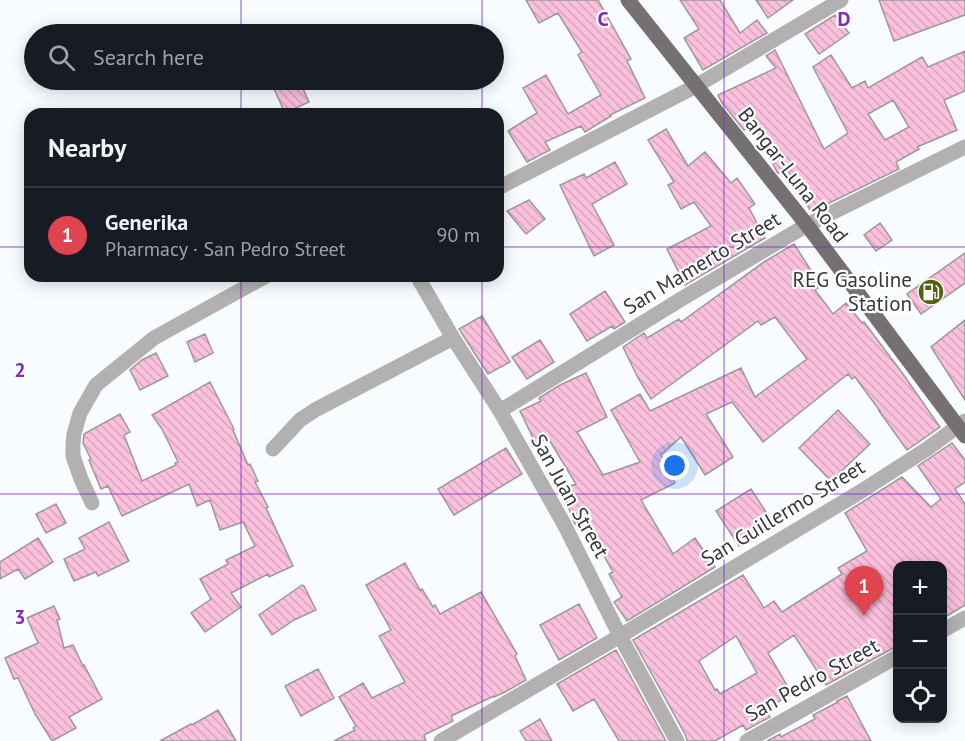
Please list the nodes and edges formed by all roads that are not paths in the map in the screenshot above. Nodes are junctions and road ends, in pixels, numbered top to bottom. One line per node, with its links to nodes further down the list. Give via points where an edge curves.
1 (628, 0): 3 (main road, Bangar-Luna Road)
2 (841, 0): 3 (street)
3 (696, 86): 5 (street); 6 (main road, Bangar-Luna Road)
4 (965, 147): 6 (street, San Mamerto Street)
5 (504, 185)
6 (807, 225): 10 (street, San Mamerto Street); 11 (main road, Bangar-Luna Road)
7 (255, 282): 13 (street, via 154,338 96,385 80,413 73,444)
8 (420, 282): 9 (street, San Juan Street)
9 (453, 338): 10 (street, San Juan Street); 12 (street, via 315,410)
10 (500, 411): 16 (street, San Juan Street, via 564,524)
11 (962, 428): 16 (street, San Guillermo Street)
12 (273, 449)
13 (92, 503)
14 (965, 618): 15 (street)
15 (947, 628)
16 (620, 636): 18 (street, San Guillermo Street); 19 (street, San Juan Street)
17 (893, 658): 20 (street, San Pedro Street)
18 (441, 741)
19 (677, 741)
20 (747, 741)

